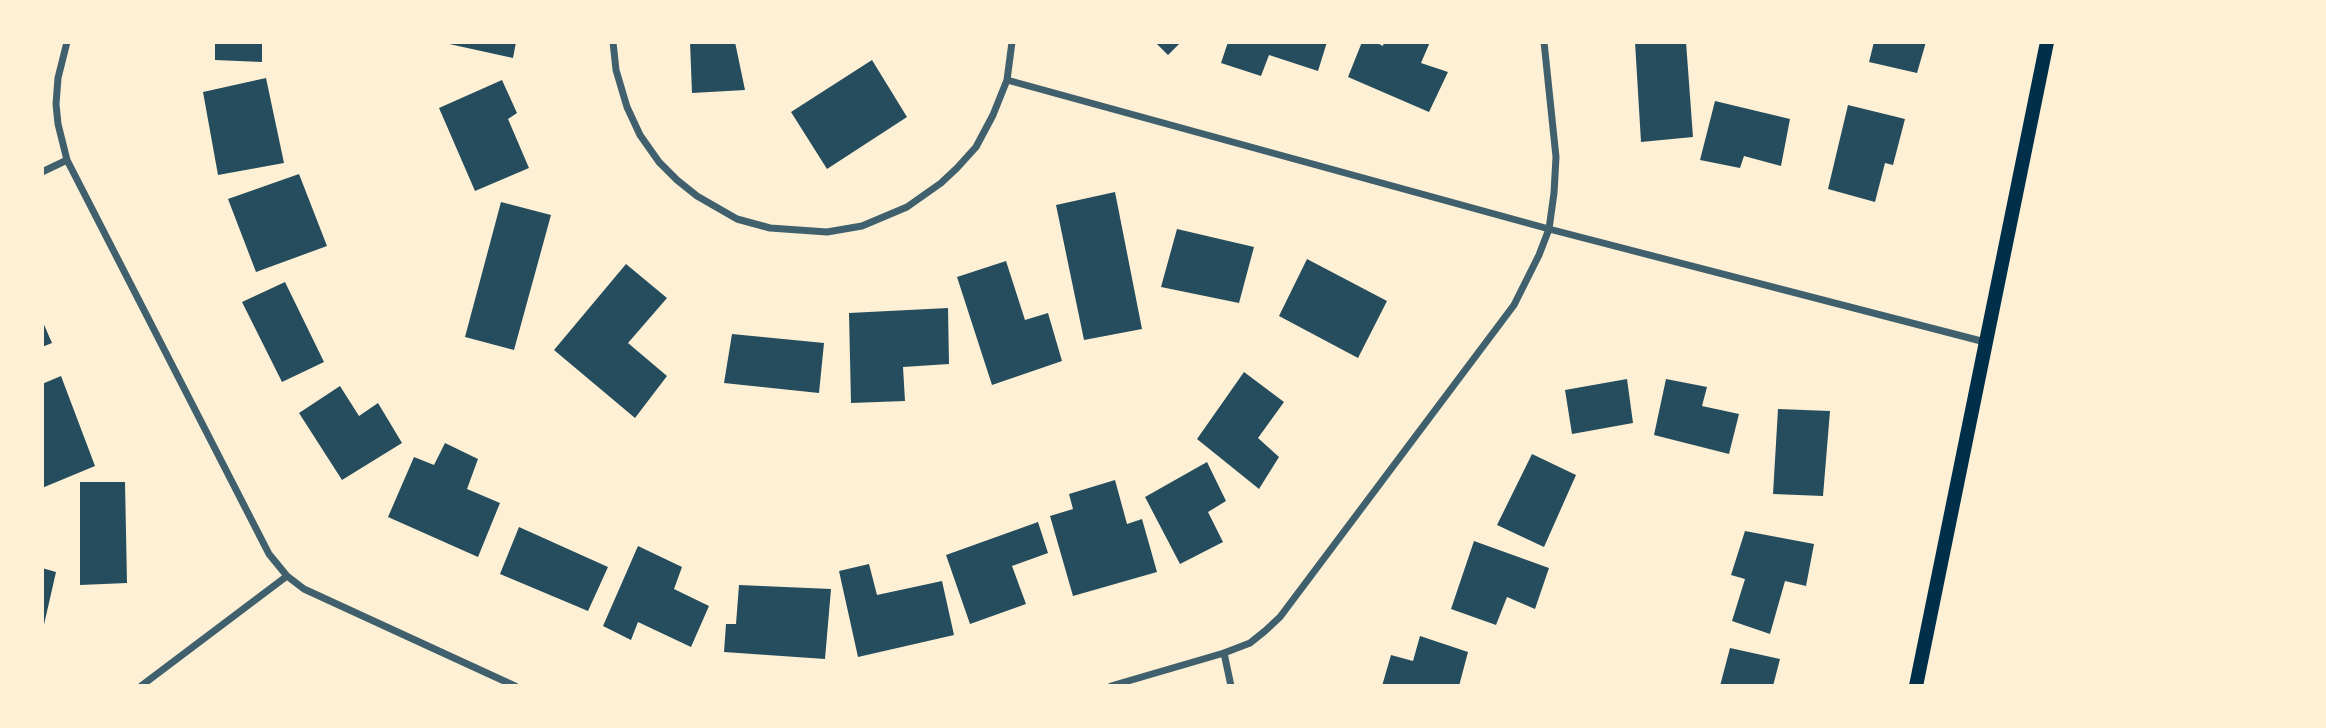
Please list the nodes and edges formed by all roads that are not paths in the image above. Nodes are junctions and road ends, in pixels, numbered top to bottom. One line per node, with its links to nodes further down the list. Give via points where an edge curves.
1 (67, 42): 7 (street, via 56,104)
2 (612, 42): 6 (street, via 627,107 659,162 697,196 737,219 793,231 862,226 925,196 975,146)
3 (1012, 42): 6 (street)
4 (1544, 42): 9 (street, via 1556,157)
5 (2047, 42): 10 (main road)
6 (1007, 80): 9 (street)
7 (67, 160): 8 (street); 11 (street, via 269,554)
8 (42, 172)
9 (1549, 229): 10 (street); 12 (street, via 1514,305 1280,617 1250,643)
10 (1985, 342): 17 (main road)
11 (287, 576): 13 (street); 14 (street, via 304,589)
12 (1224, 653): 15 (street); 16 (street)
13 (141, 686)
14 (515, 686)
15 (1111, 686)
16 (1231, 686)
17 (1916, 686)

